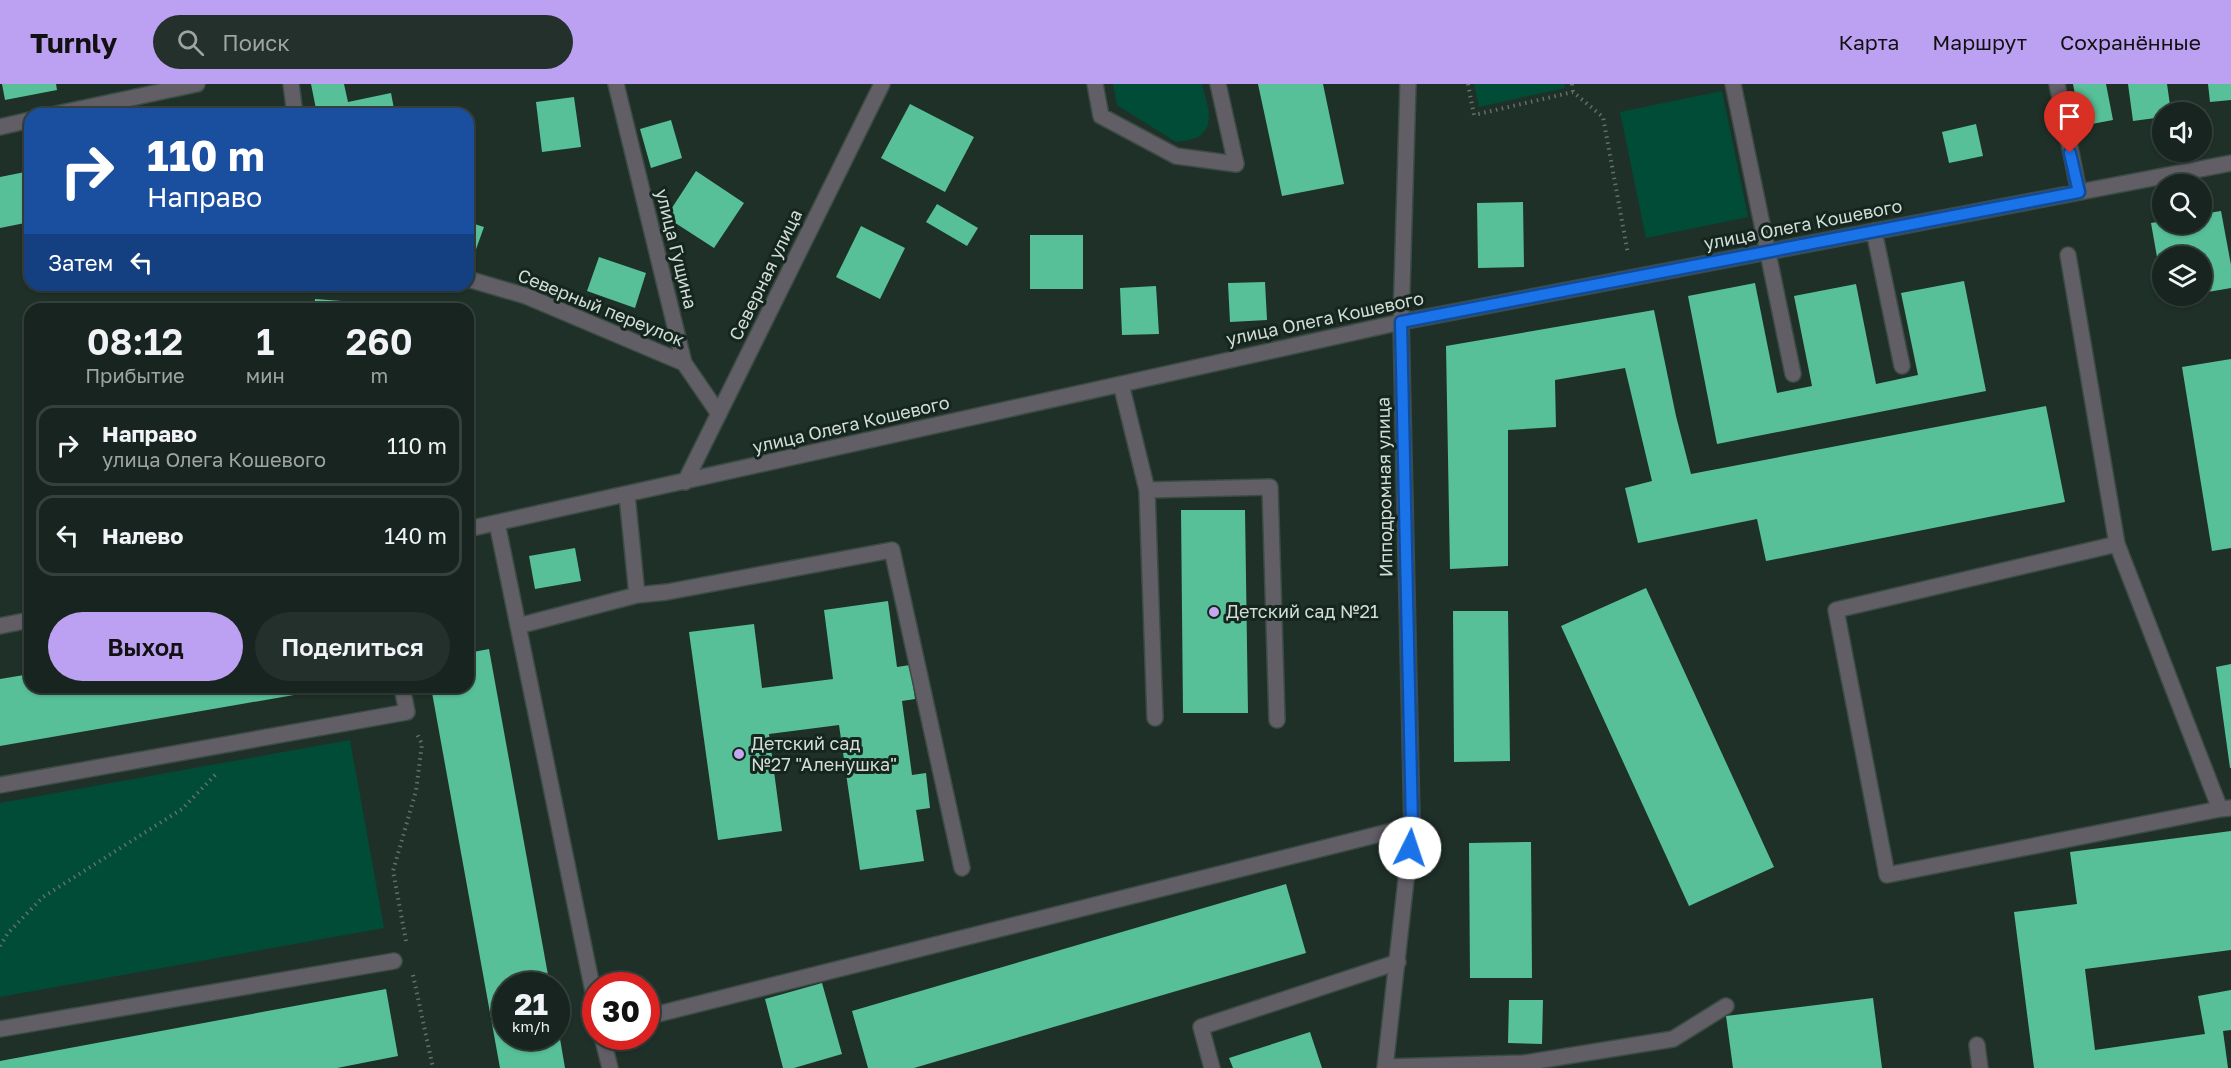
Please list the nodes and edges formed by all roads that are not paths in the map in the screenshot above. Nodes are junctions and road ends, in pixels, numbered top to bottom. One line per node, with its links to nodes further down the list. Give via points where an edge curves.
1 (197, 84): 10 (street)
2 (291, 84): 11 (street)
3 (616, 84): 21 (street, улица Гущина)
4 (882, 84): 25 (street, Северная улица)
5 (1095, 84): 6 (street, via 1101,116 1176,156 1236,164)
6 (1218, 84)
7 (1408, 84): 20 (street, Ипподромная улица)
8 (1733, 84): 17 (street)
9 (2056, 84): 15 (street)
10 (84, 108)
11 (294, 108)
12 (24, 121): 13 (street)
13 (0, 127)
14 (2231, 163): 15 (street, улица Олега Кошевого)
15 (2079, 192): 16 (street, улица Олега Кошевого)
16 (1874, 231): 17 (street, улица Олега Кошевого); 22 (street)
17 (1768, 251): 20 (street, улица Олега Кошевого); 23 (street)
18 (2068, 255): 31 (street)
19 (474, 281): 21 (street, Северный переулок, via 526,296)
20 (1401, 322): 24 (street, улица Олега Кошевого); 41 (street, Ипподромная улица)
21 (684, 363): 25 (street, улица Гущина)
22 (1902, 366)
23 (1793, 374)
24 (1121, 384): 26 (street, улица Олега Кошевого); 27 (street)
25 (718, 414): 26 (street, Северная улица)
26 (685, 482): 28 (street, улица Олега Кошевого)
27 (1147, 490): 37 (street); 38 (street, via 1270,487)
28 (627, 495): 29 (street, улица Олега Кошевого); 32 (street)
29 (497, 523): 30 (street, улица Олега Кошевого); 35 (street)
30 (474, 528)
31 (2117, 544): 40 (street); 40 (street, via 1836,610 1887,875)
32 (637, 596): 35 (street); 42 (street, via 892,550)
33 (24, 621): 34 (street)
34 (0, 626)
35 (518, 626): 45 (street)
36 (403, 693): 39 (street, via 407,712)
37 (1155, 718)
38 (1277, 720)
39 (0, 784)
40 (2226, 808)
41 (1412, 826): 44 (street, Ипподромная улица); 47 (street)
42 (962, 868)
43 (394, 962): 48 (street)
44 (1398, 962): 51 (street, Ипподромная улица); 53 (street, via 1201,1027)
45 (589, 972)
46 (1726, 1006): 51 (street, via 1673,1038 1524,1063)
47 (660, 1014)
48 (0, 1029)
49 (1977, 1045): 54 (street)
50 (606, 1050): 52 (street)
51 (1385, 1067)
52 (610, 1068)
53 (1212, 1068)
54 (1980, 1068)

